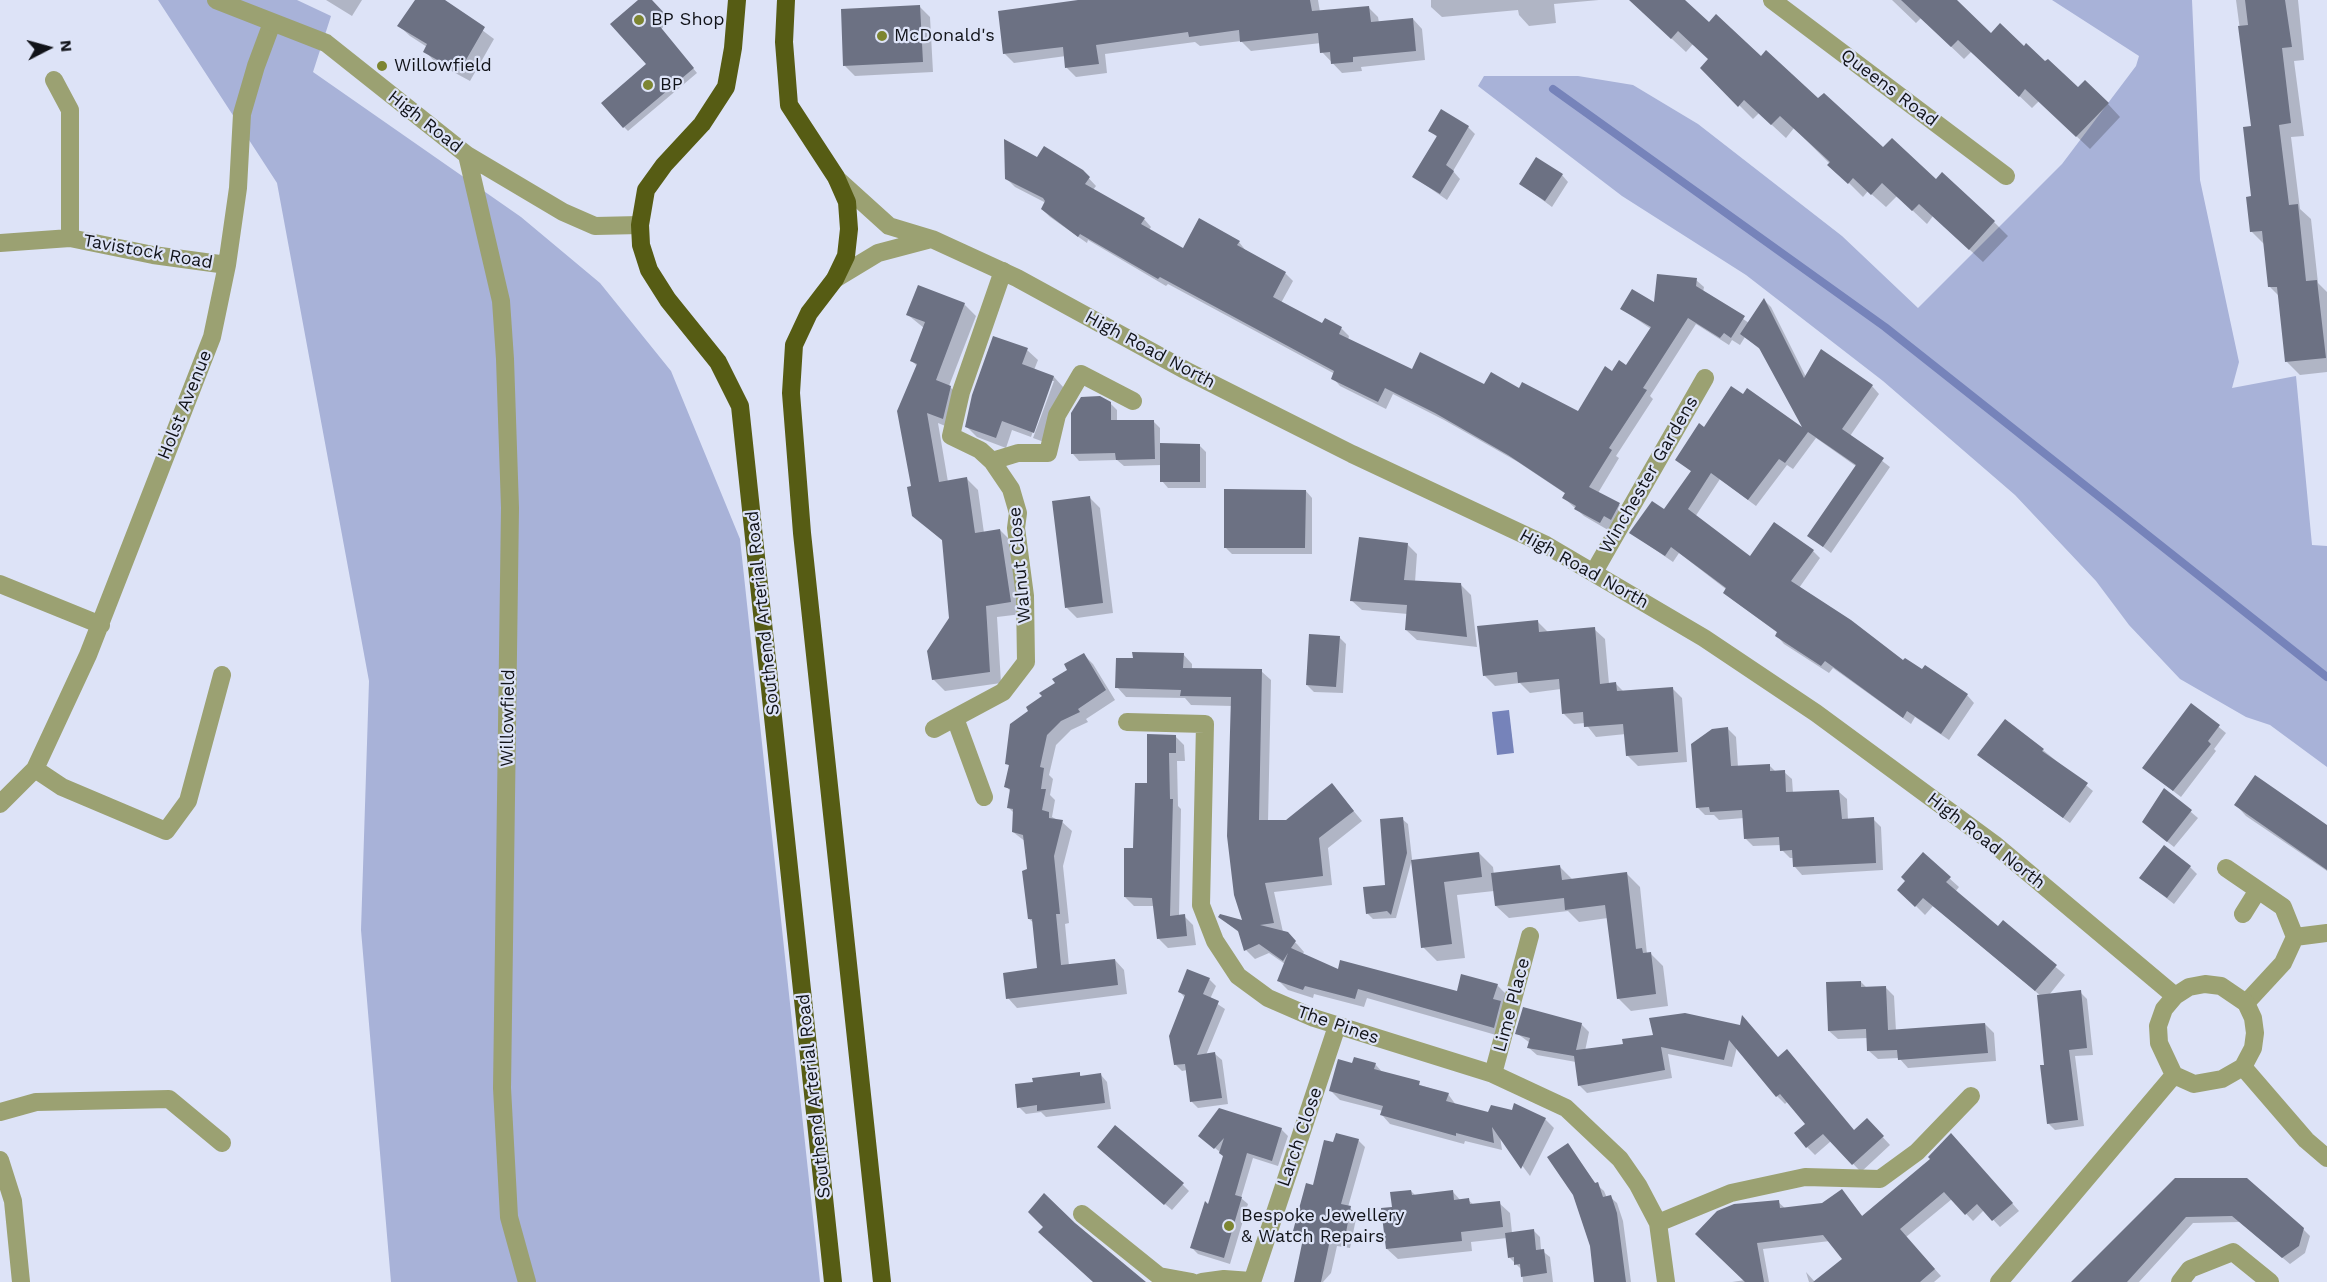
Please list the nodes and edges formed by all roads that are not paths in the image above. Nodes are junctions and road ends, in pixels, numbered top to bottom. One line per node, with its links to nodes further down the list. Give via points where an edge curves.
1 (216, 0): 5 (street, High Road)
2 (736, 0): 10 (highway, Southend Arterial Road, via 726,87 702,124 663,165 646,190)
3 (786, 0): 9 (highway, via 783,42 789,105)
4 (1772, 0): 8 (street, Queens Road)
5 (272, 23): 7 (street, High Road, via 326,43); 14 (street, Holst Avenue, via 242,114 238,188)
6 (54, 81): 11 (street, Tavistock Road, via 70,110)
7 (467, 155): 10 (street, High Road, via 563,212 595,226); 50 (street, Willowfield, via 501,301 505,359 510,520 502,1088 509,1217)
8 (2006, 176)
9 (836, 177): 12 (street, High Road North, via 889,226); 16 (highway, via 847,202 849,229 846,256)
10 (640, 225): 51 (highway, Southend Arterial Road, via 649,270 718,362 740,406)
11 (70, 238): 13 (street, Tavistock Road); 14 (street, Tavistock Road)
12 (933, 238): 15 (street, High Road North); 16 (street, via 878,253)
13 (0, 243)
14 (227, 266): 22 (street, Holst Avenue, via 212,337)
15 (1003, 271): 19 (street, Walnut Close, via 961,392 951,436 980,450); 20 (street, High Road North, via 1206,381 1546,545)
16 (835, 279): 52 (highway, via 810,313 794,345 791,393 802,533)
17 (1705, 378): 20 (street, Winchester Gardens)
18 (1133, 401): 19 (street, via 1080,374 1057,414 1048,453 1018,453)
19 (992, 461): 24 (street, Walnut Close, via 1011,489 1018,513 1026,662 1003,692)
20 (1594, 572): 36 (street, High Road North, via 1704,638 1816,713 1994,844)
21 (0, 584): 22 (street)
22 (101, 625): 27 (street, Holst Avenue)
23 (222, 675): 27 (street, via 188,801 166,831 62,786)
24 (955, 718): 26 (street, Walnut Close); 28 (street)
25 (1127, 722): 38 (street, The Pines, via 1205,724 1201,905 1215,941 1238,976 1268,998)
26 (934, 729)
27 (35, 769): 29 (street, Holst Avenue)
28 (984, 796)
29 (0, 804)
30 (2226, 868): 31 (street)
31 (2258, 890): 32 (street); 35 (street, via 2283,907)
32 (2242, 914)
33 (2327, 933): 35 (street)
34 (1530, 936): 40 (street, Lime Place)
35 (2295, 937): 37 (street, via 2283,963)
36 (2175, 996): 37 (street, via 2189,987 2205,984 2221,986); 41 (street, via 2164,1009 2158,1026 2159,1043)
37 (2246, 1002): 39 (street, via 2255,1033 2253,1048)
38 (1337, 1026): 40 (street, The Pines); 55 (street, Larch Close)
39 (2243, 1066): 41 (street, via 2222,1079 2194,1084); 45 (street, via 2306,1140)
40 (1493, 1074): 48 (street, The Pines, via 1566,1108 1620,1159)
41 (2174, 1075): 57 (street)
42 (1971, 1096): 48 (street, via 1917,1152 1880,1179 1805,1177 1731,1193)
43 (0, 1112): 44 (street, via 36,1102 169,1099)
44 (222, 1143)
45 (2327, 1158)
46 (0, 1160): 49 (street, via 13,1201)
47 (1082, 1214): 53 (street, via 1159,1276)
48 (1658, 1223): 56 (street, The Pines)
49 (21, 1282)
50 (527, 1282)
51 (833, 1282)
52 (882, 1282)
53 (1192, 1282)
54 (1202, 1282): 55 (street)
55 (1252, 1282)
56 (1666, 1282)
57 (1999, 1282)
58 (2180, 1282): 59 (street, via 2190,1269 2233,1252)
59 (2270, 1282)

